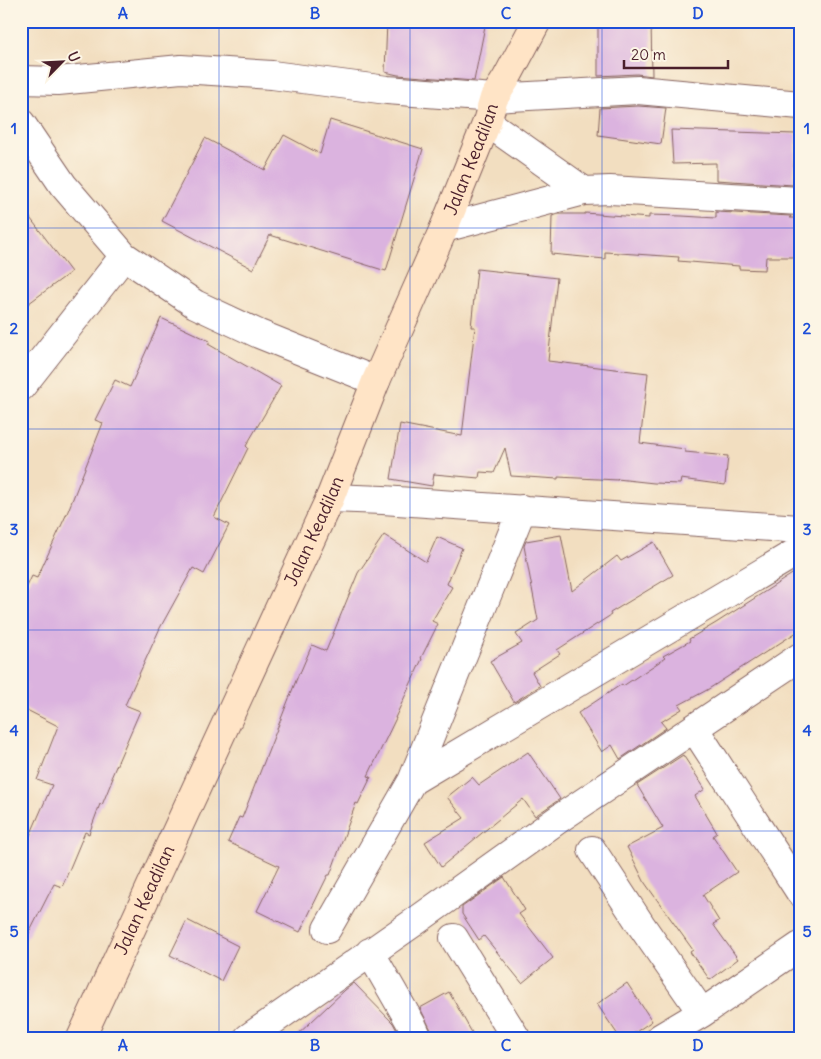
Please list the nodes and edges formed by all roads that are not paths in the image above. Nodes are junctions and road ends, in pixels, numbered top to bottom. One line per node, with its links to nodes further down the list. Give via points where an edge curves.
1 (537, 21): 4 (main road, Jalan Keadilan)
2 (21, 80): 4 (street, via 58,81 181,69 272,75 387,90)
3 (800, 105): 4 (street, via 638,90)
4 (490, 110): 6 (street); 8 (main road, Jalan Keadilan)
5 (21, 123): 9 (street, via 64,185)
6 (584, 191): 7 (street); 8 (street)
7 (800, 201)
8 (444, 228): 10 (main road, Jalan Keadilan)
9 (124, 256): 10 (street, via 194,304); 11 (street)
10 (376, 381): 12 (main road, Jalan Keadilan)
11 (21, 387)
12 (330, 498): 13 (street); 26 (main road, Jalan Keadilan)
13 (522, 509): 14 (street); 18 (street)
14 (800, 529)
15 (800, 550): 18 (street)
16 (800, 657): 17 (street)
17 (694, 728): 20 (street); 24 (street)
18 (412, 781): 21 (street)
19 (592, 850): 25 (street)
20 (800, 892)
21 (327, 929)
22 (454, 938): 29 (street)
23 (800, 946): 25 (street)
24 (370, 952): 27 (street); 28 (street)
25 (702, 1013): 30 (street)
26 (81, 1038)
27 (248, 1038)
28 (418, 1038)
29 (516, 1038)
30 (660, 1038)

